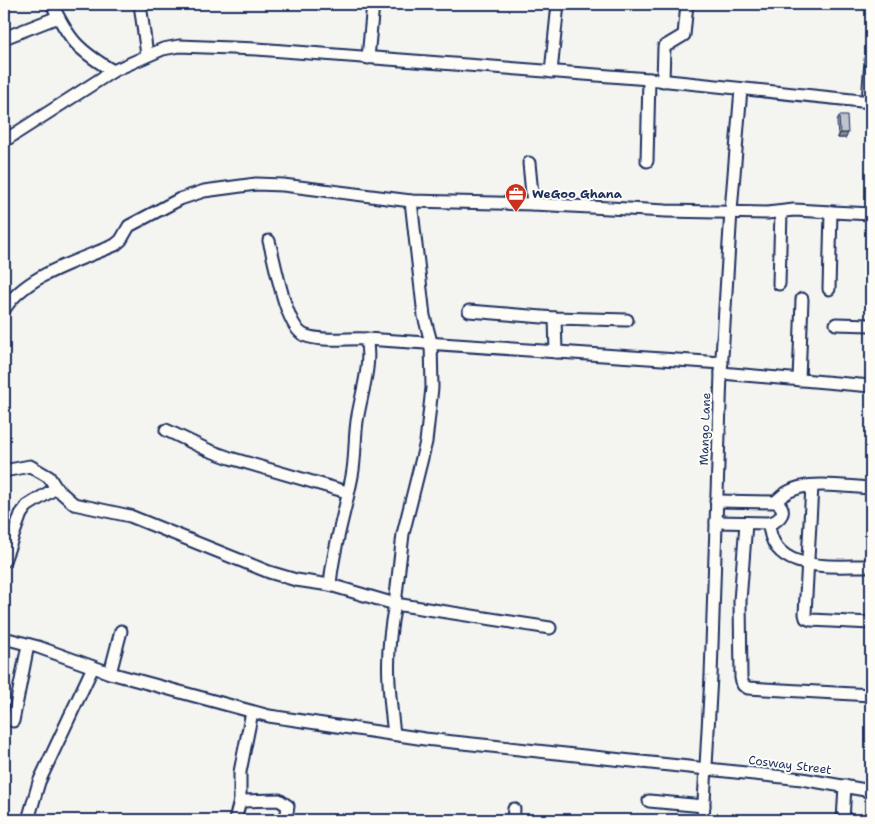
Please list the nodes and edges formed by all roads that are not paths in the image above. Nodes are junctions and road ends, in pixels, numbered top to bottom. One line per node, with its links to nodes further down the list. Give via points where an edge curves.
1 (52, 4): 6 (street)
2 (140, 4): 8 (street)
3 (373, 4): 9 (street)
4 (558, 4): 12 (street)
5 (687, 4): 14 (street, via 684,35 664,47)
6 (58, 17): 7 (street); 11 (street, via 76,46)
7 (4, 38)
8 (147, 55): 9 (street, via 179,46 195,46); 11 (street)
9 (368, 58): 12 (street)
10 (871, 60): 16 (street)
11 (113, 71): 17 (street)
12 (551, 72): 13 (street)
13 (648, 79): 14 (street); 18 (street)
14 (663, 81): 15 (street)
15 (741, 89): 16 (street); 22 (street, Mango Lane)
16 (869, 102)
17 (4, 141)
18 (647, 161)
19 (529, 162): 21 (street)
20 (411, 201): 21 (street); 30 (street, via 283,185 256,184 204,191 180,199 129,226 115,245 33,280 15,294); 37 (street, via 424,316)
21 (533, 204): 22 (street)
22 (730, 211): 23 (street); 39 (street, Mango Lane)
23 (781, 212): 24 (street); 27 (street)
24 (831, 212): 25 (street); 28 (street)
25 (871, 214)
26 (269, 241): 36 (street, via 286,306 298,332 323,339)
27 (778, 284)
28 (828, 289)
29 (802, 299): 40 (street)
30 (4, 310)
31 (469, 311): 32 (street)
32 (555, 318): 33 (street); 38 (street)
33 (627, 320)
34 (836, 324): 35 (street)
35 (871, 325)
36 (366, 338): 37 (street); 47 (street, via 365,375)
37 (431, 342): 38 (street); 58 (street, via 432,406 403,534)
38 (556, 352): 39 (street)
39 (722, 368): 40 (street); 48 (street, Mango Lane)
40 (799, 380): 41 (street)
41 (871, 386)
42 (166, 430): 47 (street, via 230,458)
43 (4, 471): 45 (street, via 30,466 49,477)
44 (812, 486): 46 (street); 50 (street, via 790,489); 55 (street)
45 (56, 488): 54 (street, via 27,506 21,514); 57 (street, via 74,504 130,516 269,572)
46 (871, 488)
47 (348, 492): 57 (street, via 332,556)
48 (716, 501): 49 (street); 51 (street, Mango Lane)
49 (758, 502): 50 (street); 52 (street)
50 (776, 502): 52 (street, via 780,504 782,516 778,522)
51 (716, 522): 53 (street); 70 (street, Mango Lane)
52 (764, 523): 53 (street); 55 (street, via 774,547 792,561)
53 (746, 524): 66 (street, via 740,601 743,685 748,688)
54 (4, 561)
55 (808, 564): 56 (street); 59 (street, via 806,618)
56 (871, 566)
57 (330, 585): 58 (street)
58 (395, 604): 60 (street); 69 (street, via 387,653)
59 (871, 623)
60 (550, 628)
61 (121, 631): 65 (street)
62 (4, 638): 63 (street, Cosway Street)
63 (28, 645): 64 (street, Cosway Street); 68 (street)
64 (92, 667): 65 (street, Cosway Street); 76 (street, via 39,782)
65 (110, 673): 67 (street, Cosway Street)
66 (871, 695)
67 (252, 712): 69 (street, Cosway Street); 73 (street, via 240,772)
68 (13, 721)
69 (394, 734): 70 (street, Cosway Street)
70 (706, 770): 71 (street, Cosway Street); 75 (street, Mango Lane)
71 (845, 786): 72 (street, Cosway Street); 80 (street)
72 (871, 791)
73 (240, 801): 77 (street); 78 (street, via 279,800 288,806)
74 (648, 801): 75 (street)
75 (704, 806): 79 (street, Mango Lane)
76 (28, 820)
77 (236, 820)
78 (286, 820)
79 (703, 820)
80 (843, 820)

